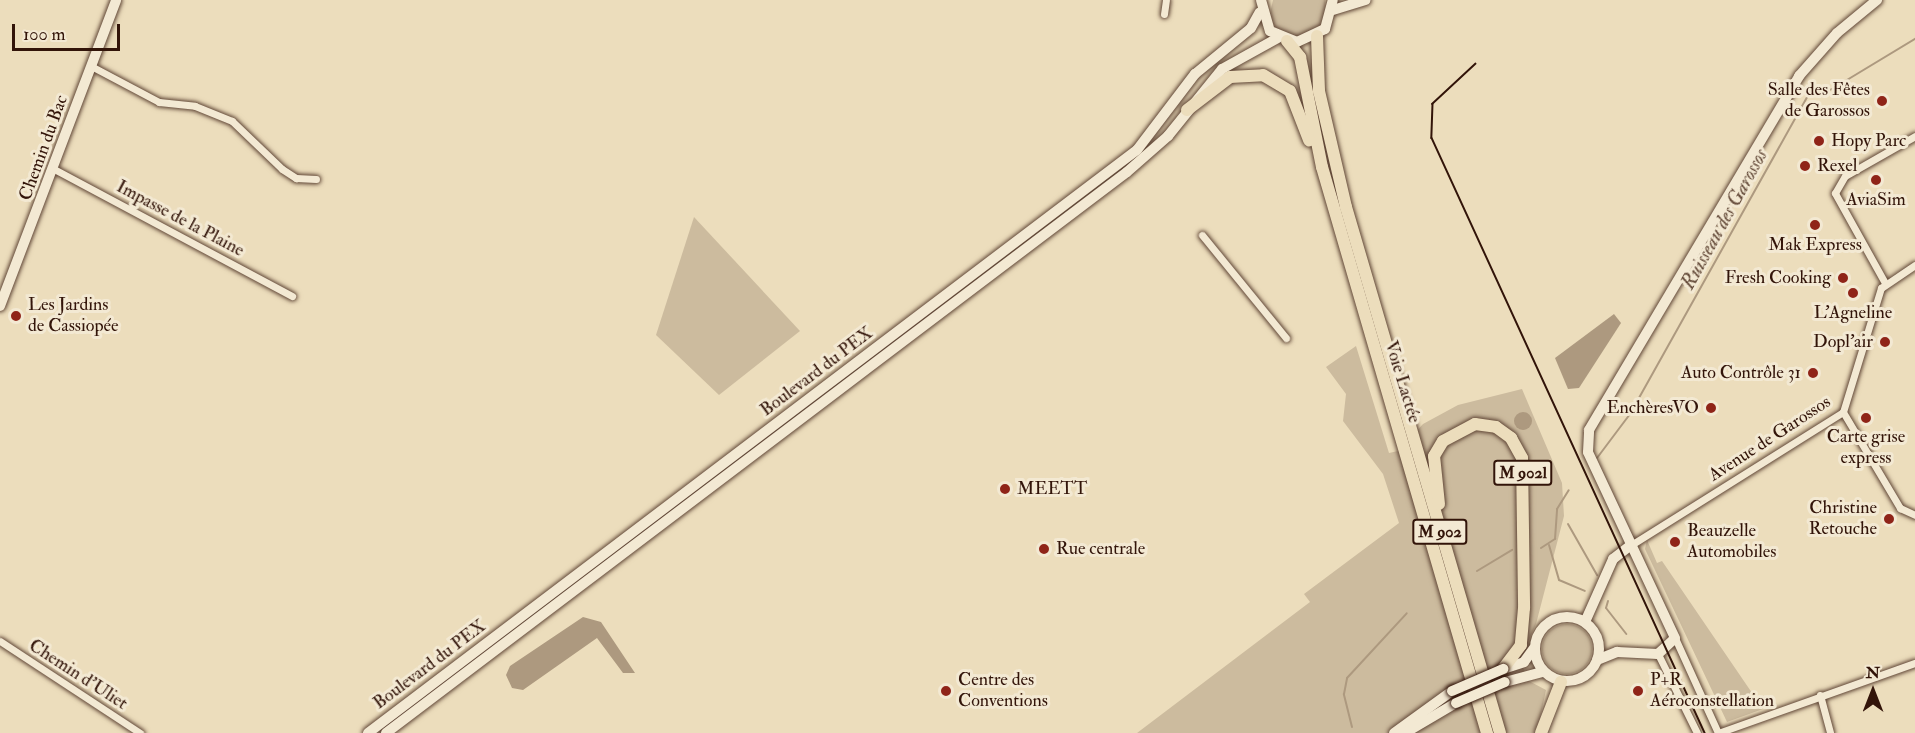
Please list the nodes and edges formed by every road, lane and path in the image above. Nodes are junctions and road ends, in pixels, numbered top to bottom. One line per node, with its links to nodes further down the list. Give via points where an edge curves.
1 (116, 0): 11 (main road, Chemin du Bac)
2 (1166, 0): 8 (street)
3 (1261, 0): 7 (main road)
4 (1365, 0): 6 (main road)
5 (1876, 0): 26 (main road, via 1837,33 1799,76 1589,430 1588,452)
6 (1333, 5): 9 (main road)
7 (1260, 12): 10 (main road); 39 (main road, Boulevard du PEX, via 1251,28 1195,74 1137,150)
8 (1164, 14)
9 (1317, 36): 10 (main road, Boulevard du PEX); 25 (highway, Voie Lactée / M 902, via 1319,91)
10 (1283, 39): 12 (main road, Boulevard du PEX, via 1237,56); 16 (highway, Voie Lactée / M 902, via 1299,57)
11 (91, 66): 14 (main road, Chemin du Bac); 15 (street, via 159,102 195,106 232,121 282,169 296,178)
12 (1187, 110): 16 (highway, via 1230,77 1249,74 1276,80 1298,105); 40 (main road, Boulevard du PEX, via 1127,172)
13 (1915, 136): 19 (street, via 1845,176 1835,193)
14 (54, 169): 20 (street, Impasse de la Plaine); 21 (main road, Chemin du Bac)
15 (316, 179)
16 (1336, 220): 43 (highway, Voie Lactée / M 902)
17 (1202, 235): 22 (street)
18 (1915, 266): 19 (street)
19 (1885, 283): 23 (street, Avenue de Garossos)
20 (292, 296)
21 (0, 306)
22 (1286, 338)
23 (1843, 412): 24 (street, via 1900,508); 26 (street, Avenue de Garossos)
24 (1915, 515)
25 (1438, 525): 34 (highway, M 902l, via 1442,519 1434,456 1443,441 1475,424 1505,433 1522,458 1524,608 1521,645); 44 (highway, Voie Lactée / M 902)
26 (1630, 545): 27 (main road, via 1613,559); 28 (main road)
27 (1585, 622): 30 (main road, via 1569,617 1549,622); 32 (main road, via 1597,639)
28 (1675, 638): 31 (main road); 47 (street)
29 (0, 641): 38 (street, Chemin d'Uliet)
30 (1534, 648): 34 (main road, via 1524,662); 35 (main road)
31 (1658, 654): 32 (main road, via 1617,652); 46 (street)
32 (1597, 660): 36 (main road, via 1587,674)
33 (1915, 663): 37 (street)
34 (1503, 669): 41 (main road, bridge, via 1452,691)
35 (1544, 672): 36 (main road); 42 (main road, bridge, via 1505,682 1455,703)
36 (1561, 682): 45 (highway)
37 (1820, 695): 47 (street); 48 (street)
38 (140, 733)
39 (368, 733)
40 (386, 733)
41 (1394, 733)
42 (1405, 733)
43 (1487, 733)
44 (1500, 733)
45 (1541, 733)
46 (1697, 733)
47 (1718, 733)
48 (1830, 733)

